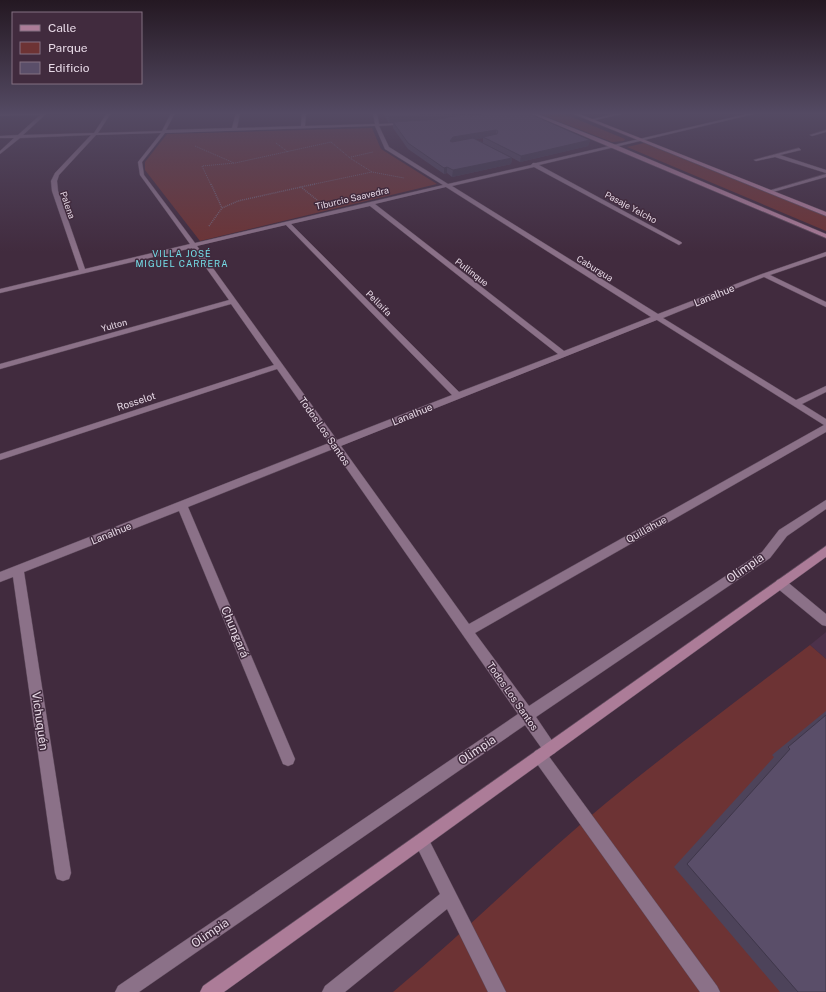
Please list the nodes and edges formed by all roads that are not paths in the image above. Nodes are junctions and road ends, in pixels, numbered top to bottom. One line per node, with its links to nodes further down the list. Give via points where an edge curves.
1 (71, 159): 21 (street, Palena, via 57,174 54,181 55,191)
2 (142, 159): 19 (street, Todos Los Santos, via 140,170 145,180)
3 (405, 159): 12 (street, Caburgua)
4 (554, 159): 9 (street, Tiburcio Saavedra)
5 (645, 159): 17 (main road)
6 (690, 159): 13 (main road)
7 (787, 159): 11 (street)
8 (517, 163): 10 (street)
9 (533, 164): 10 (street, Tiburcio Saavedra); 18 (street, Pasaje Yelcho)
10 (524, 167): 12 (street, Tiburcio Saavedra)
11 (826, 174): 13 (street)
12 (446, 185): 14 (street, Tiburcio Saavedra); 26 (street, Caburgua)
13 (770, 191): 15 (main road)
14 (370, 204): 16 (street, Tiburcio Saavedra); 27 (street, Pullinque)
15 (826, 214)
16 (287, 223): 19 (street, Tiburcio Saavedra); 31 (street, Pellaifa)
17 (826, 236)
18 (679, 243)
19 (194, 246): 21 (street, Tiburcio Saavedra); 24 (street, Todos Los Santos)
20 (826, 254): 22 (street, Lanalhue)
21 (83, 272): 23 (street, Tiburcio Saavedra)
22 (764, 275): 25 (street); 26 (street, Lanalhue)
23 (0, 291)
24 (233, 301): 28 (street, Todos Los Santos); 29 (street, Yulton)
25 (826, 305)
26 (657, 317): 27 (street, Lanalhue); 32 (street, Caburgua)
27 (563, 354): 31 (street, Lanalhue)
28 (280, 366): 35 (street, Todos Los Santos); 36 (street, Rosselot)
29 (0, 367)
30 (826, 389): 32 (street)
31 (458, 396): 35 (street, Lanalhue)
32 (796, 404): 33 (street, Caburgua)
33 (826, 423)
34 (826, 428): 44 (street, Quillahue)
35 (335, 444): 38 (street, Lanalhue); 44 (street, Todos Los Santos)
36 (0, 457)
37 (826, 504): 45 (street, Olimpia, via 783,533 766,556)
38 (182, 505): 40 (street, Lanalhue); 47 (street, Chungará)
39 (826, 552): 42 (main road)
40 (18, 569): 41 (street, Lanalhue); 49 (street, Vichuquén)
41 (0, 576)
42 (781, 584): 43 (street); 46 (main road)
43 (826, 621)
44 (467, 631): 45 (street, Todos Los Santos)
45 (527, 716): 46 (street, Todos Los Santos); 51 (street, Olimpia)
46 (545, 752): 48 (main road); 55 (street, Todos Los Santos)
47 (288, 760)
48 (422, 840): 50 (street); 52 (main road)
49 (63, 873)
50 (449, 897): 53 (street); 54 (street)
51 (124, 992)
52 (209, 992)
53 (331, 992)
54 (497, 992)
55 (711, 992)

